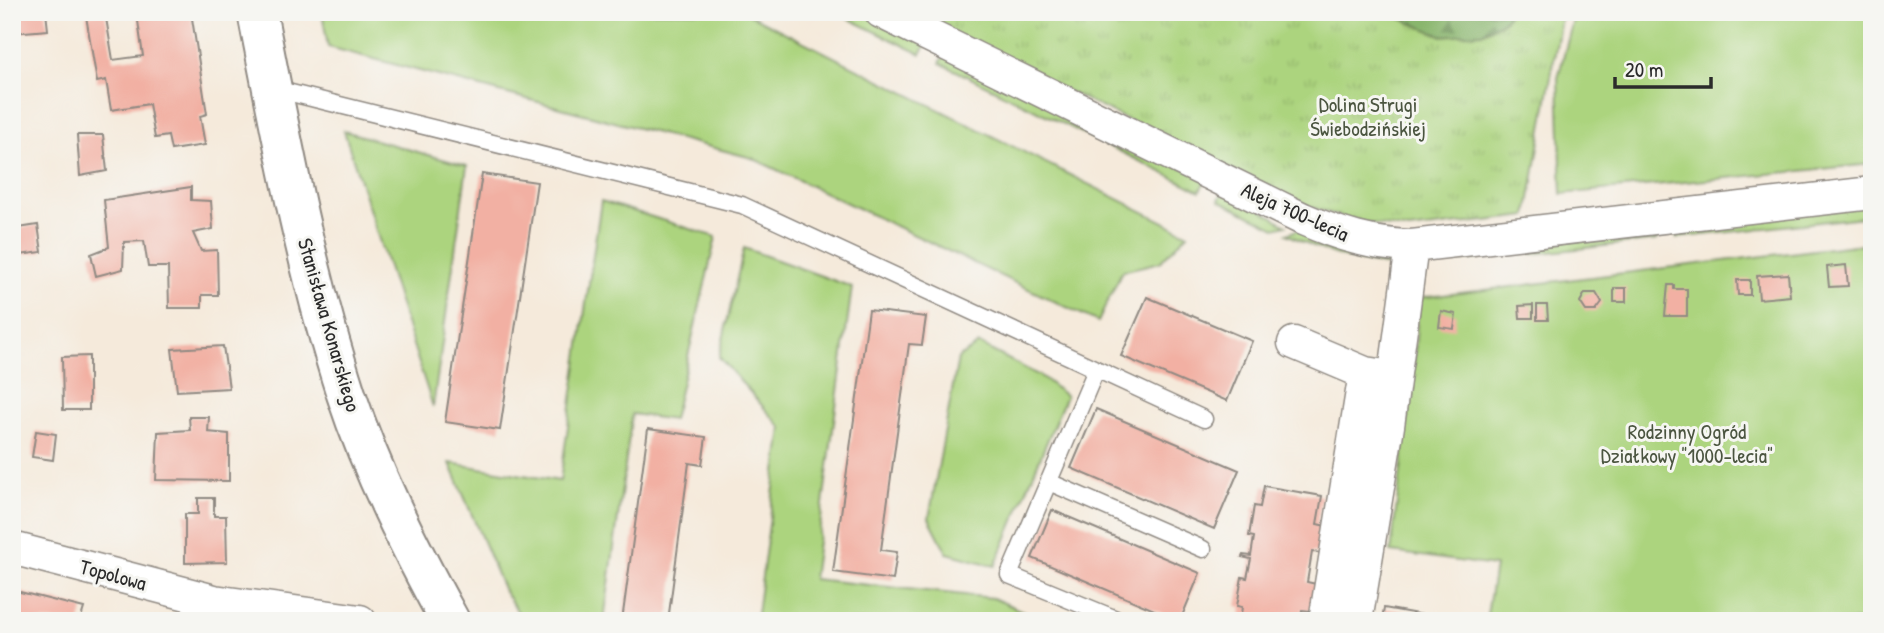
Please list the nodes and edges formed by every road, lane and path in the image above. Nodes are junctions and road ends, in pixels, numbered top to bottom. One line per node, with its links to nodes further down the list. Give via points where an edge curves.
1 (257, 12): 3 (street, Stanisława Konarskiego)
2 (880, 12): 5 (street, Aleja 700-lecia, via 1303,219 1356,240)
3 (272, 89): 8 (lane, via 742,205); 17 (street, Stanisława Konarskiego, via 316,285 347,397 414,555)
4 (1872, 193): 5 (street, Aleja 700-lecia)
5 (1412, 246): 7 (street)
6 (1294, 343): 7 (street)
7 (1385, 369): 19 (street); 20 (street, via 1388,426)
8 (1096, 370): 9 (lane); 10 (lane)
9 (1205, 419)
10 (1049, 482): 12 (lane); 15 (lane, via 1009,575)
11 (12, 548): 13 (street, Topolowa)
12 (1203, 548)
13 (212, 611): 14 (street, Topolowa)
14 (269, 615): 16 (street, Topolowa)
15 (1096, 617): 18 (lane)
16 (360, 621)
17 (450, 621)
18 (1121, 621)
19 (1325, 621)
20 (1356, 621)

